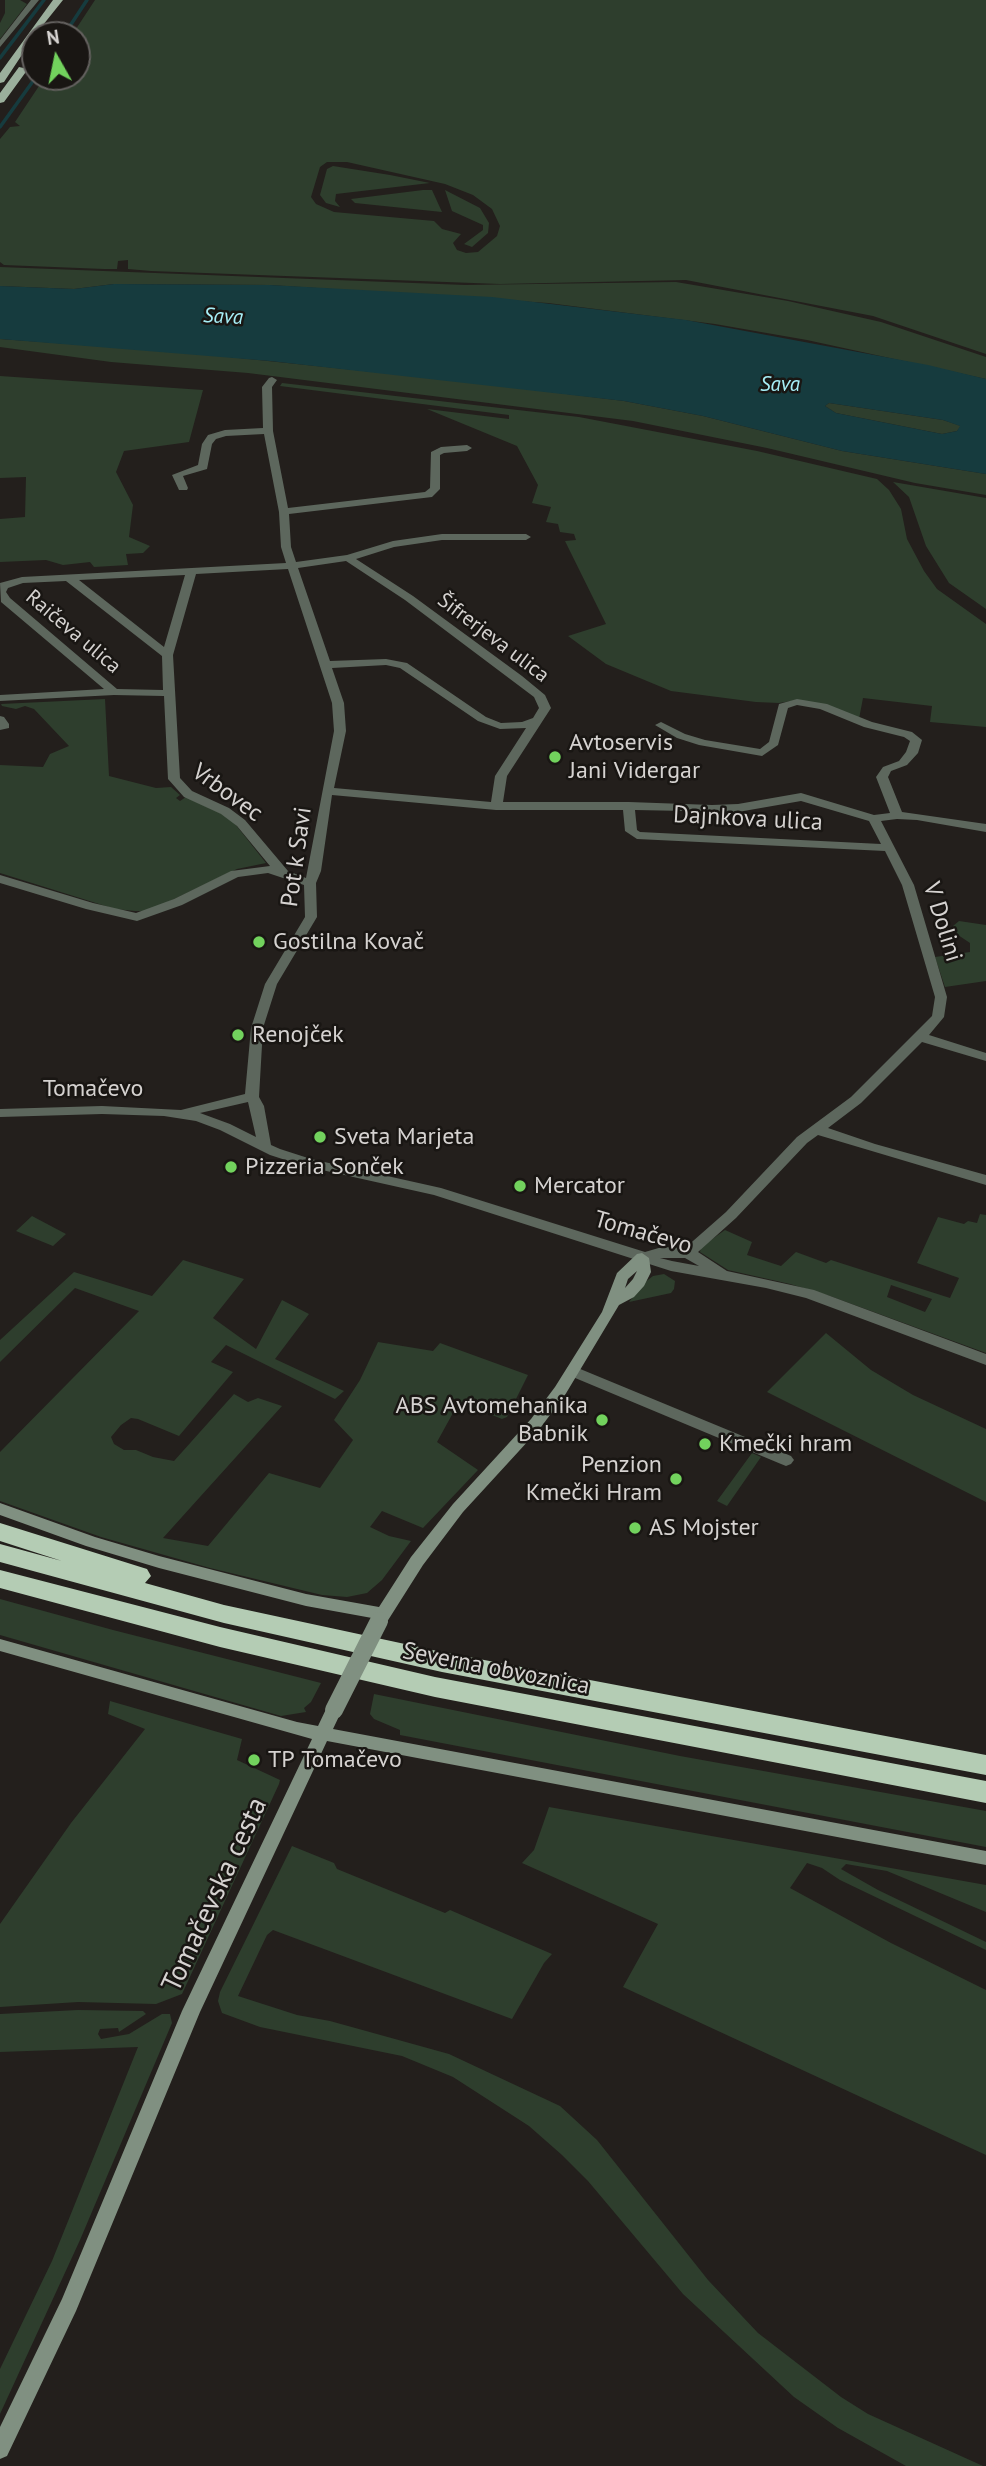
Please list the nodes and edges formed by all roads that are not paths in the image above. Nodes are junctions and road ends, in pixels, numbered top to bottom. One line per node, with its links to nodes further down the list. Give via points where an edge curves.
1 (29, 0): 2 (street)
2 (35, 0): 4 (street)
3 (58, 0): 6 (main road)
4 (0, 45)
5 (21, 72): 7 (main road)
6 (0, 80)
7 (0, 100)
8 (272, 380): 9 (street, Pot k Savi, via 267,387)
9 (268, 431): 11 (street, via 212,437 203,467 177,475); 12 (street, Pot k Savi)
10 (467, 448): 12 (street, via 435,454 435,489 428,495)
11 (183, 488)
12 (284, 512): 15 (street, Pot k Savi, via 286,547)
13 (526, 537): 14 (street, via 442,537 393,544)
14 (348, 558): 15 (street); 24 (street, Šifrerjeva ulica, via 539,695 545,708)
15 (293, 566): 16 (street); 19 (street, Pot k Savi)
16 (191, 573): 17 (street); 18 (street, Vrbovec)
17 (69, 578): 18 (street); 20 (street, Raičeva ulica, via 22,580 3,586 1,592)
18 (167, 655): 21 (street, Vrbovec)
19 (324, 665): 24 (street, Šifrerjeva ulica, via 396,664 413,670 492,724 508,727); 27 (street, Pot k Savi, via 338,704 340,730)
20 (114, 692): 21 (street, Raičeva ulica); 22 (street, Raičeva ulica)
21 (167, 693): 34 (street, Vrbovec, via 174,779 188,794 241,823)
22 (0, 698)
23 (0, 719): 26 (street, via 5,726)
24 (537, 720): 28 (street, via 501,776)
25 (661, 725): 30 (street, via 703,743 762,753 774,743 783,706 797,702 908,734 916,740 912,753 882,777)
26 (0, 727)
27 (327, 791): 28 (street, Dajnkova ulica); 36 (street, Pot k Savi)
28 (496, 806): 29 (street, Dajnkova ulica)
29 (629, 806): 31 (street, Dajnkova ulica, via 725,809 801,797); 33 (street, Dajnkova ulica, via 631,831 637,835)
30 (897, 815): 31 (street, Dajnkova ulica); 32 (street, Dajnkova ulica)
31 (874, 820): 33 (street, V Dolini)
32 (986, 828)
33 (889, 848): 37 (street, V Dolini, via 908,885 941,999 938,1017)
34 (282, 872): 35 (street, via 269,869 234,874 138,917); 36 (street)
35 (0, 878)
36 (310, 883): 39 (street, Pot k Savi, via 311,917 263,1006)
37 (922, 1037): 38 (street); 42 (street, V Dolini, via 856,1100)
38 (986, 1057)
39 (252, 1097): 41 (street); 43 (street, Pot k Savi)
40 (0, 1113): 41 (street, Tomačevo, via 102,1110)
41 (181, 1114): 43 (street, Tomačevo, via 225,1127)
42 (815, 1130): 44 (street); 45 (street, V Dolini)
43 (265, 1147): 46 (street, Tomačevo, via 309,1163 436,1191)
44 (986, 1180)
45 (688, 1253): 46 (street, via 662,1252); 47 (street)
46 (642, 1258): 47 (street, Tomačevo); 49 (street, Tomačevska cesta, via 644,1272 639,1282 613,1302)
47 (724, 1276): 48 (street, Tomačevo, via 836,1303)
48 (986, 1360)
49 (573, 1371): 50 (street); 56 (street, Tomačevska cesta, via 536,1423 458,1508)
50 (786, 1460)
51 (0, 1509): 56 (street, via 159,1562)
52 (0, 1532): 55 (highway, via 170,1585)
53 (0, 1553): 55 (highway, Severna obvoznica)
54 (0, 1579): 60 (highway, Severna obvoznica, via 435,1687)
55 (224, 1614): 59 (highway, Severna obvoznica, via 544,1683)
56 (381, 1617): 58 (street, Tomačevska cesta, bridge)
57 (0, 1645): 58 (street)
58 (322, 1734): 61 (street); 62 (street, Tomačevska cesta, via 191,2011 69,2304)
59 (986, 1765)
60 (986, 1792)
61 (986, 1858)
62 (0, 2449)

